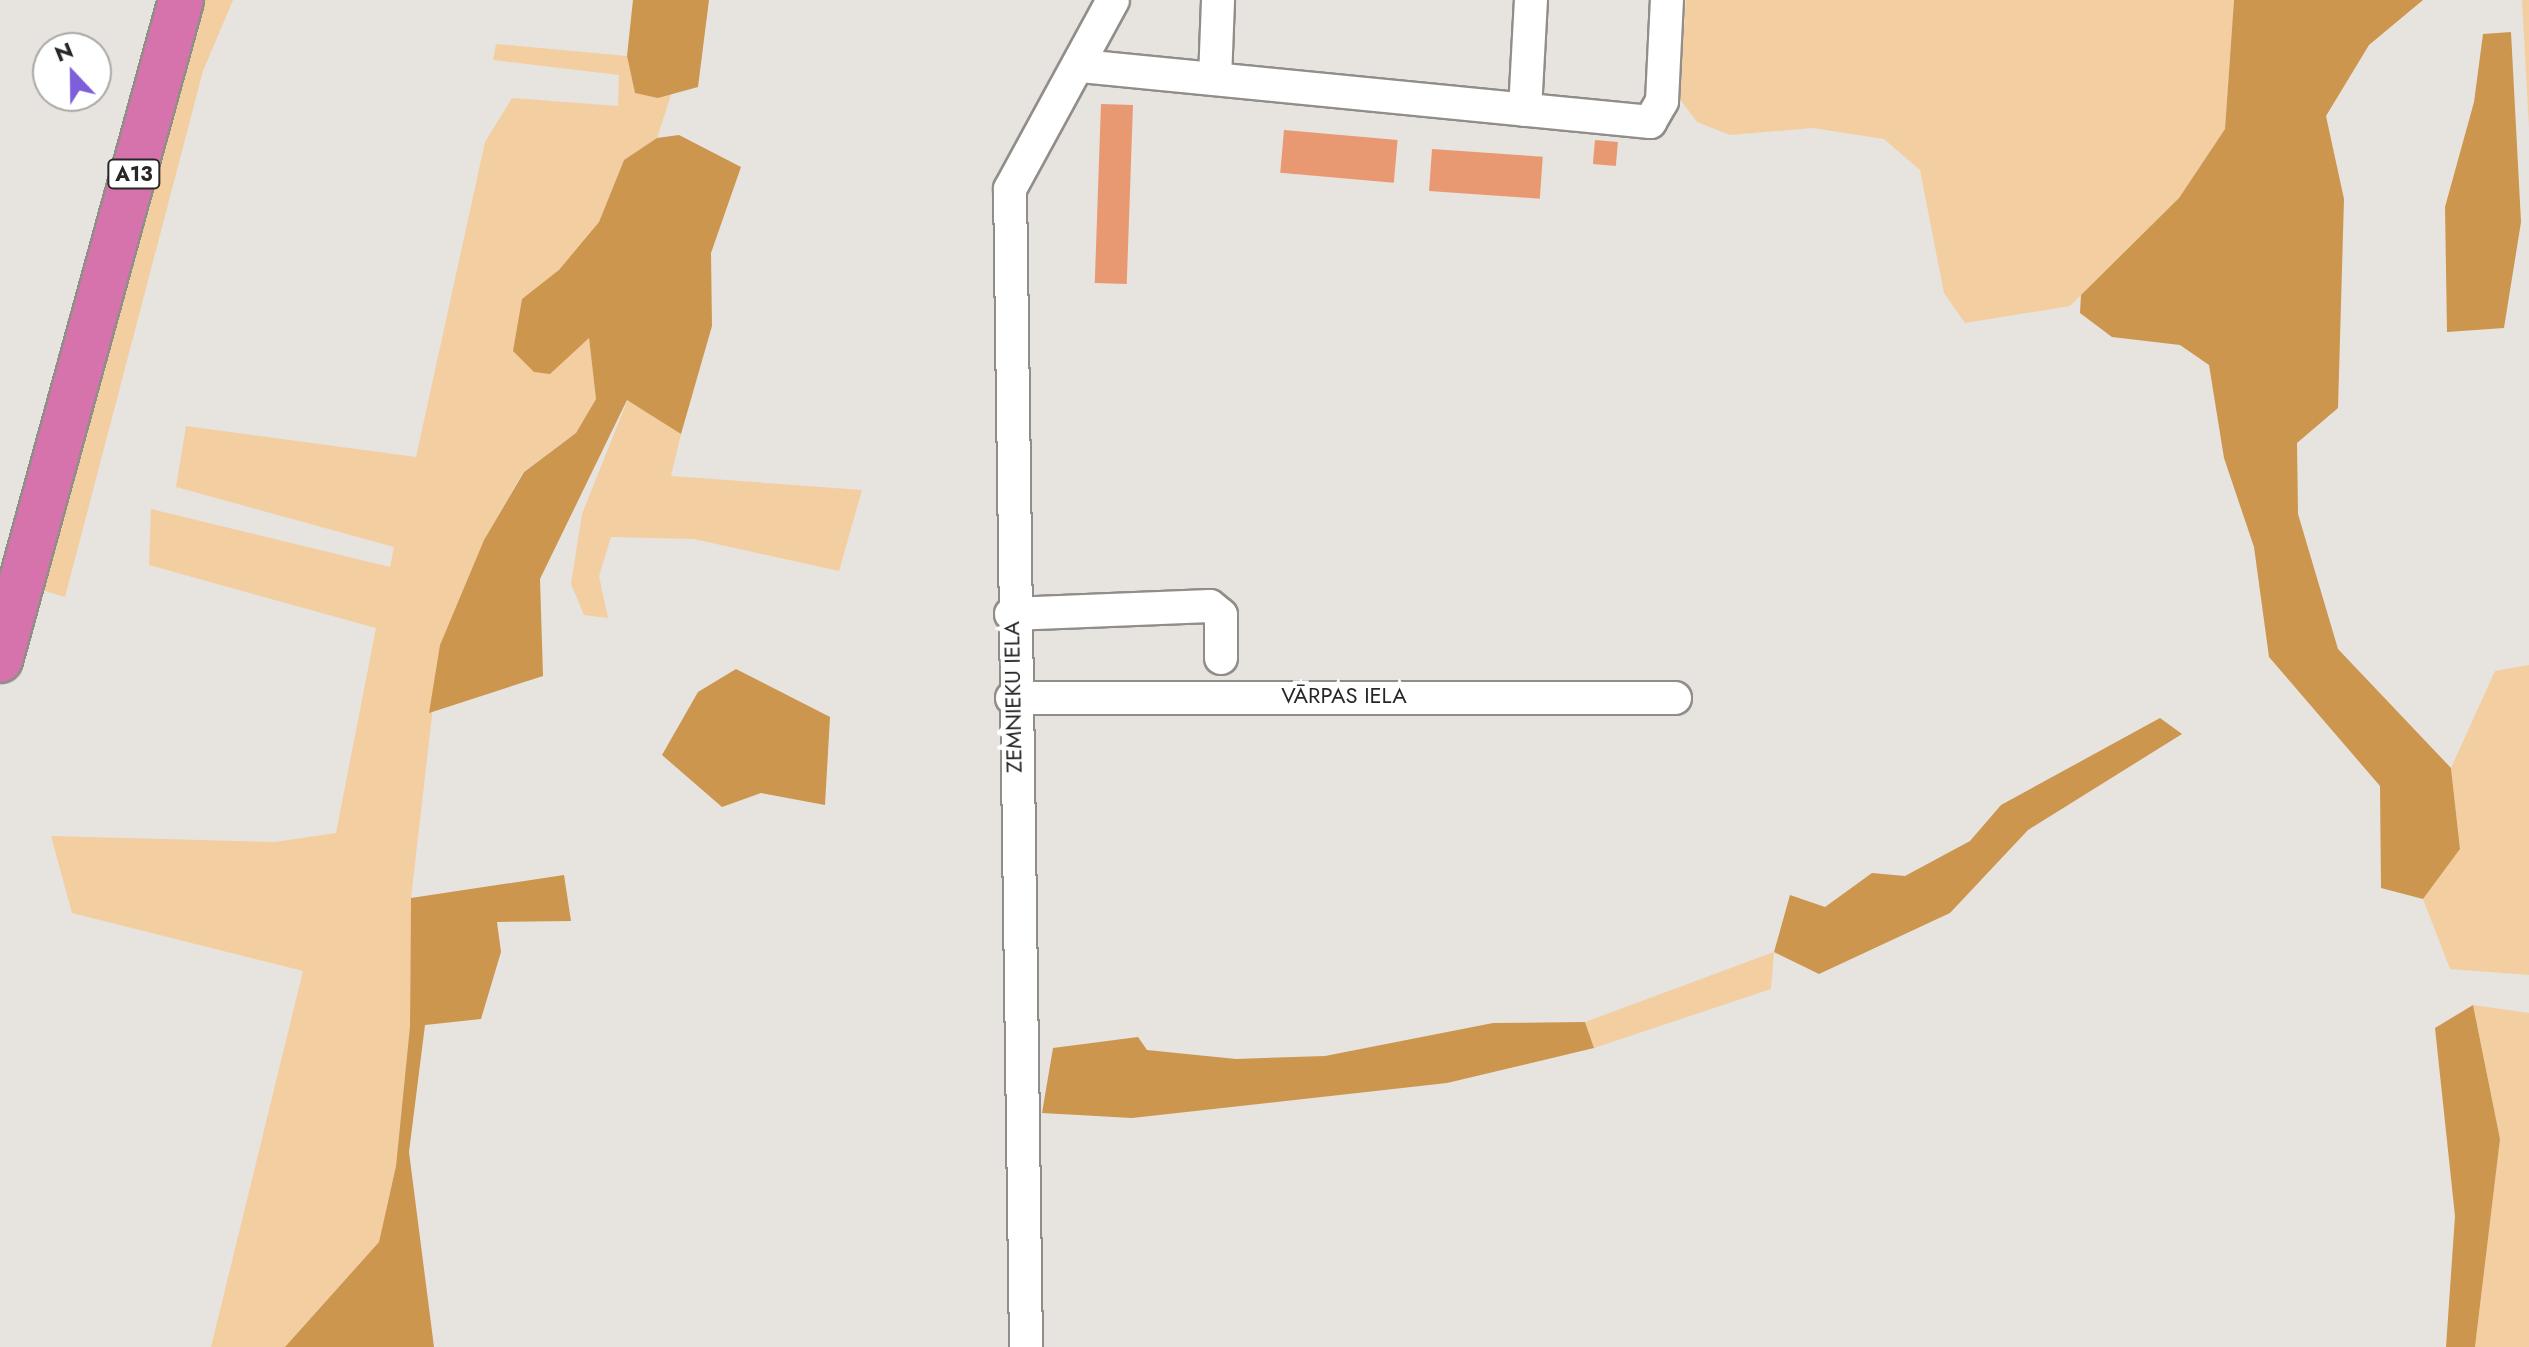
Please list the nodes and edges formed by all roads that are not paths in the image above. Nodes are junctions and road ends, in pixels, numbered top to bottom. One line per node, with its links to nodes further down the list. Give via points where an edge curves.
1 (181, 0): 11 (highway, A13)
2 (1113, 0): 6 (street, ZEMNIEKU IELA)
3 (1218, 0): 7 (street)
4 (1531, 0): 8 (street)
5 (1667, 0): 8 (street, via 1662,101 1650,122)
6 (1081, 66): 7 (street); 9 (street, ZEMNIEKU IELA, via 1010,189)
7 (1215, 79): 8 (street)
8 (1525, 110)
9 (1011, 614): 10 (street, via 1210,606 1221,615); 12 (street, ZEMNIEKU IELA)
10 (1221, 658)
11 (0, 660)
12 (1012, 698): 13 (street, VĀRPAS IELA); 14 (street, ZEMNIEKU IELA)
13 (1675, 698)
14 (1026, 1347)

